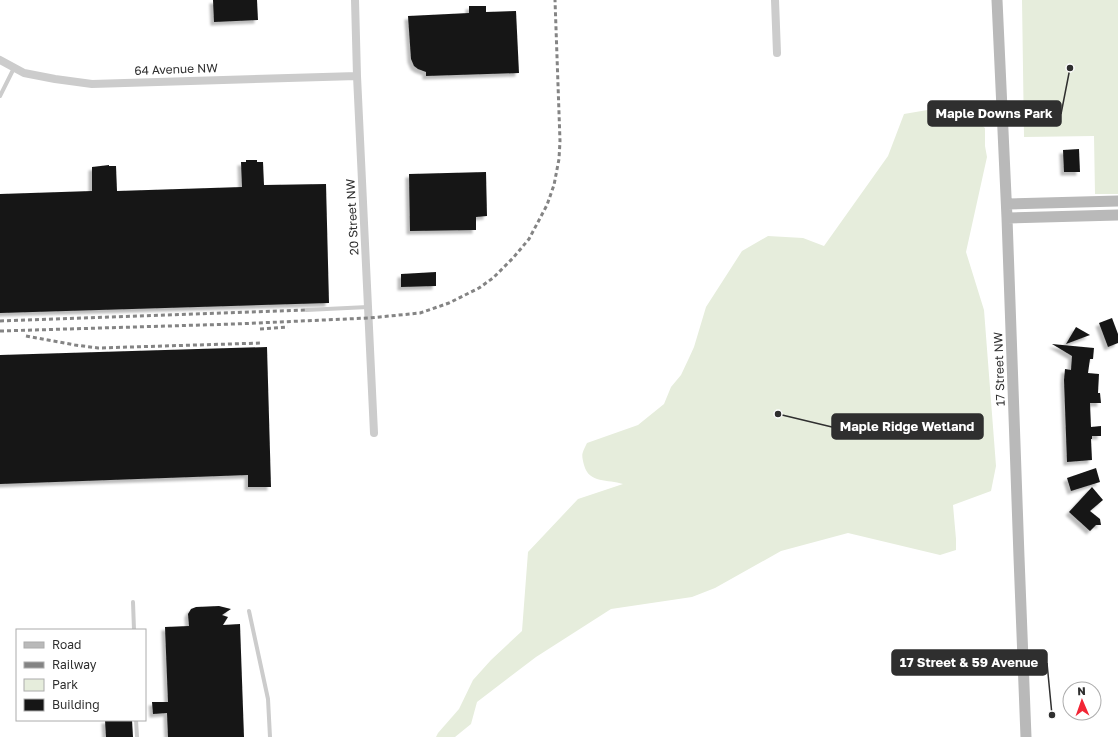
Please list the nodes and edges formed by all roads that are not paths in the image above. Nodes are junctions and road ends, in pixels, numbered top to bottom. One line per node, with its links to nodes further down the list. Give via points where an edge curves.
1 (355, 0): 7 (street, 20 Street NW)
2 (775, 0): 4 (street)
3 (997, 0): 10 (main road, 17 Street NW)
4 (777, 53)
5 (0, 60): 6 (street, 64 Avenue NW)
6 (14, 68): 7 (street, 64 Avenue NW, via 32,75 92,84); 8 (lane)
7 (357, 76): 13 (street, 20 Street NW)
8 (0, 96)
9 (1118, 200): 10 (main road)
10 (1007, 204): 12 (main road, 17 Street NW)
11 (1118, 215): 12 (main road)
12 (1007, 218): 22 (main road, 17 Street NW)
13 (368, 307): 14 (lane); 15 (street, 20 Street NW)
14 (306, 310)
15 (374, 433)
16 (133, 602): 18 (lane)
17 (249, 611): 21 (lane, via 268,699)
18 (134, 629)
19 (136, 721): 20 (lane)
20 (137, 737)
21 (270, 737)
22 (1026, 737)

